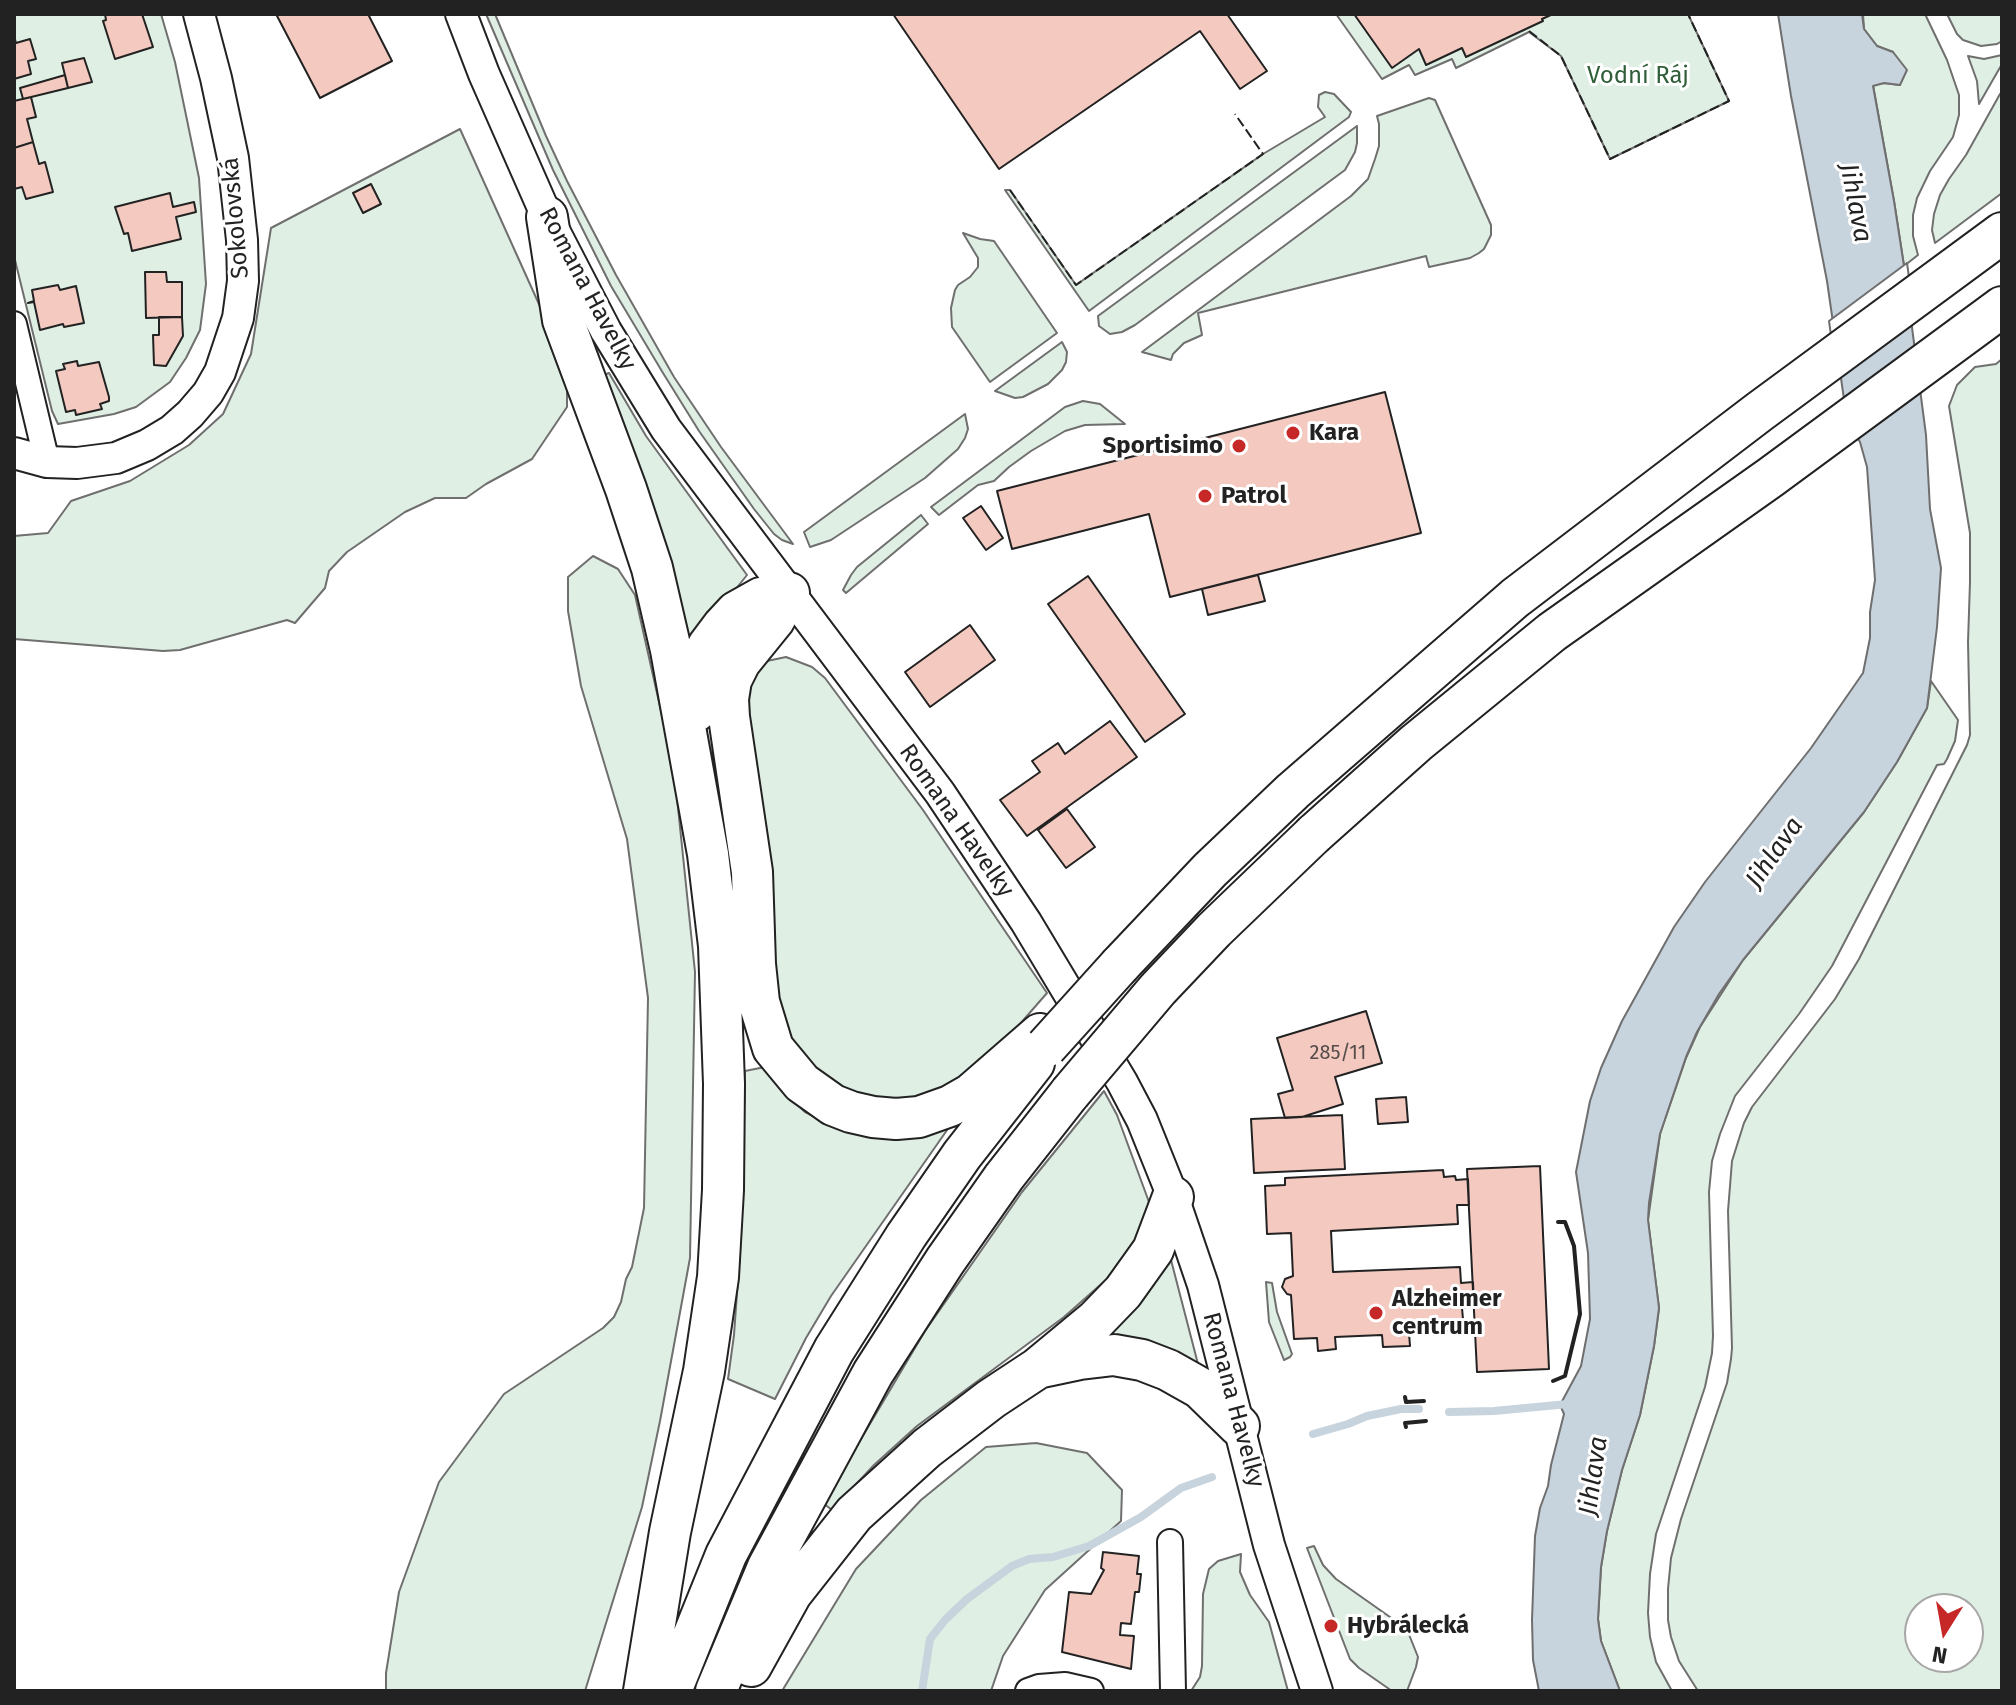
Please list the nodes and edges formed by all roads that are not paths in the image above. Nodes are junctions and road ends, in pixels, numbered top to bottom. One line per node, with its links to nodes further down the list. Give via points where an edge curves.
1 (199, 14): 8 (street, Sokolovská, via 239,202 243,281 231,344 208,393 172,430 116,458)
2 (461, 14): 3 (street, Romana Havelky)
3 (547, 217): 9 (street, Romana Havelky, via 606,331 666,429); 10 (highway, via 563,320 652,568)
4 (1993, 240): 11 (highway, bridge, via 1515,598 1293,791)
5 (2000, 308): 18 (highway, bridge, via 1552,632 1314,834 1158,989 1004,1177 873,1373 768,1567)
6 (14, 324): 8 (street)
7 (14, 453): 8 (street, Sokolovská)
8 (47, 462)
9 (789, 593): 10 (highway, via 761,598 736,612 708,646 698,667); 11 (highway, via 740,662 728,699 752,872 759,1002 773,1048 802,1083 833,1105 896,1119 950,1106); 12 (street, Romana Havelky, via 940,793 1026,922 1122,1082)
10 (696, 777): 16 (highway, via 719,946 723,1190 718,1277 704,1371)
11 (1043, 1041): 17 (highway, via 906,1236 834,1350 726,1555)
12 (1173, 1197): 13 (highway, via 1153,1250 1123,1292); 14 (street, Romana Havelky, via 1203,1285)
13 (1038, 1368): 14 (highway, via 1114,1355 1142,1360 1200,1388); 19 (highway, via 927,1448 854,1514 791,1594)
14 (1239, 1426): 23 (street, Romana Havelky, via 1269,1545)
15 (1170, 1542): 22 (street)
16 (644, 1691)
17 (671, 1691)
18 (716, 1691)
19 (737, 1691)
20 (1028, 1691): 21 (street, via 1065,1685)
21 (1091, 1691)
22 (1173, 1691)
23 (1317, 1691)

